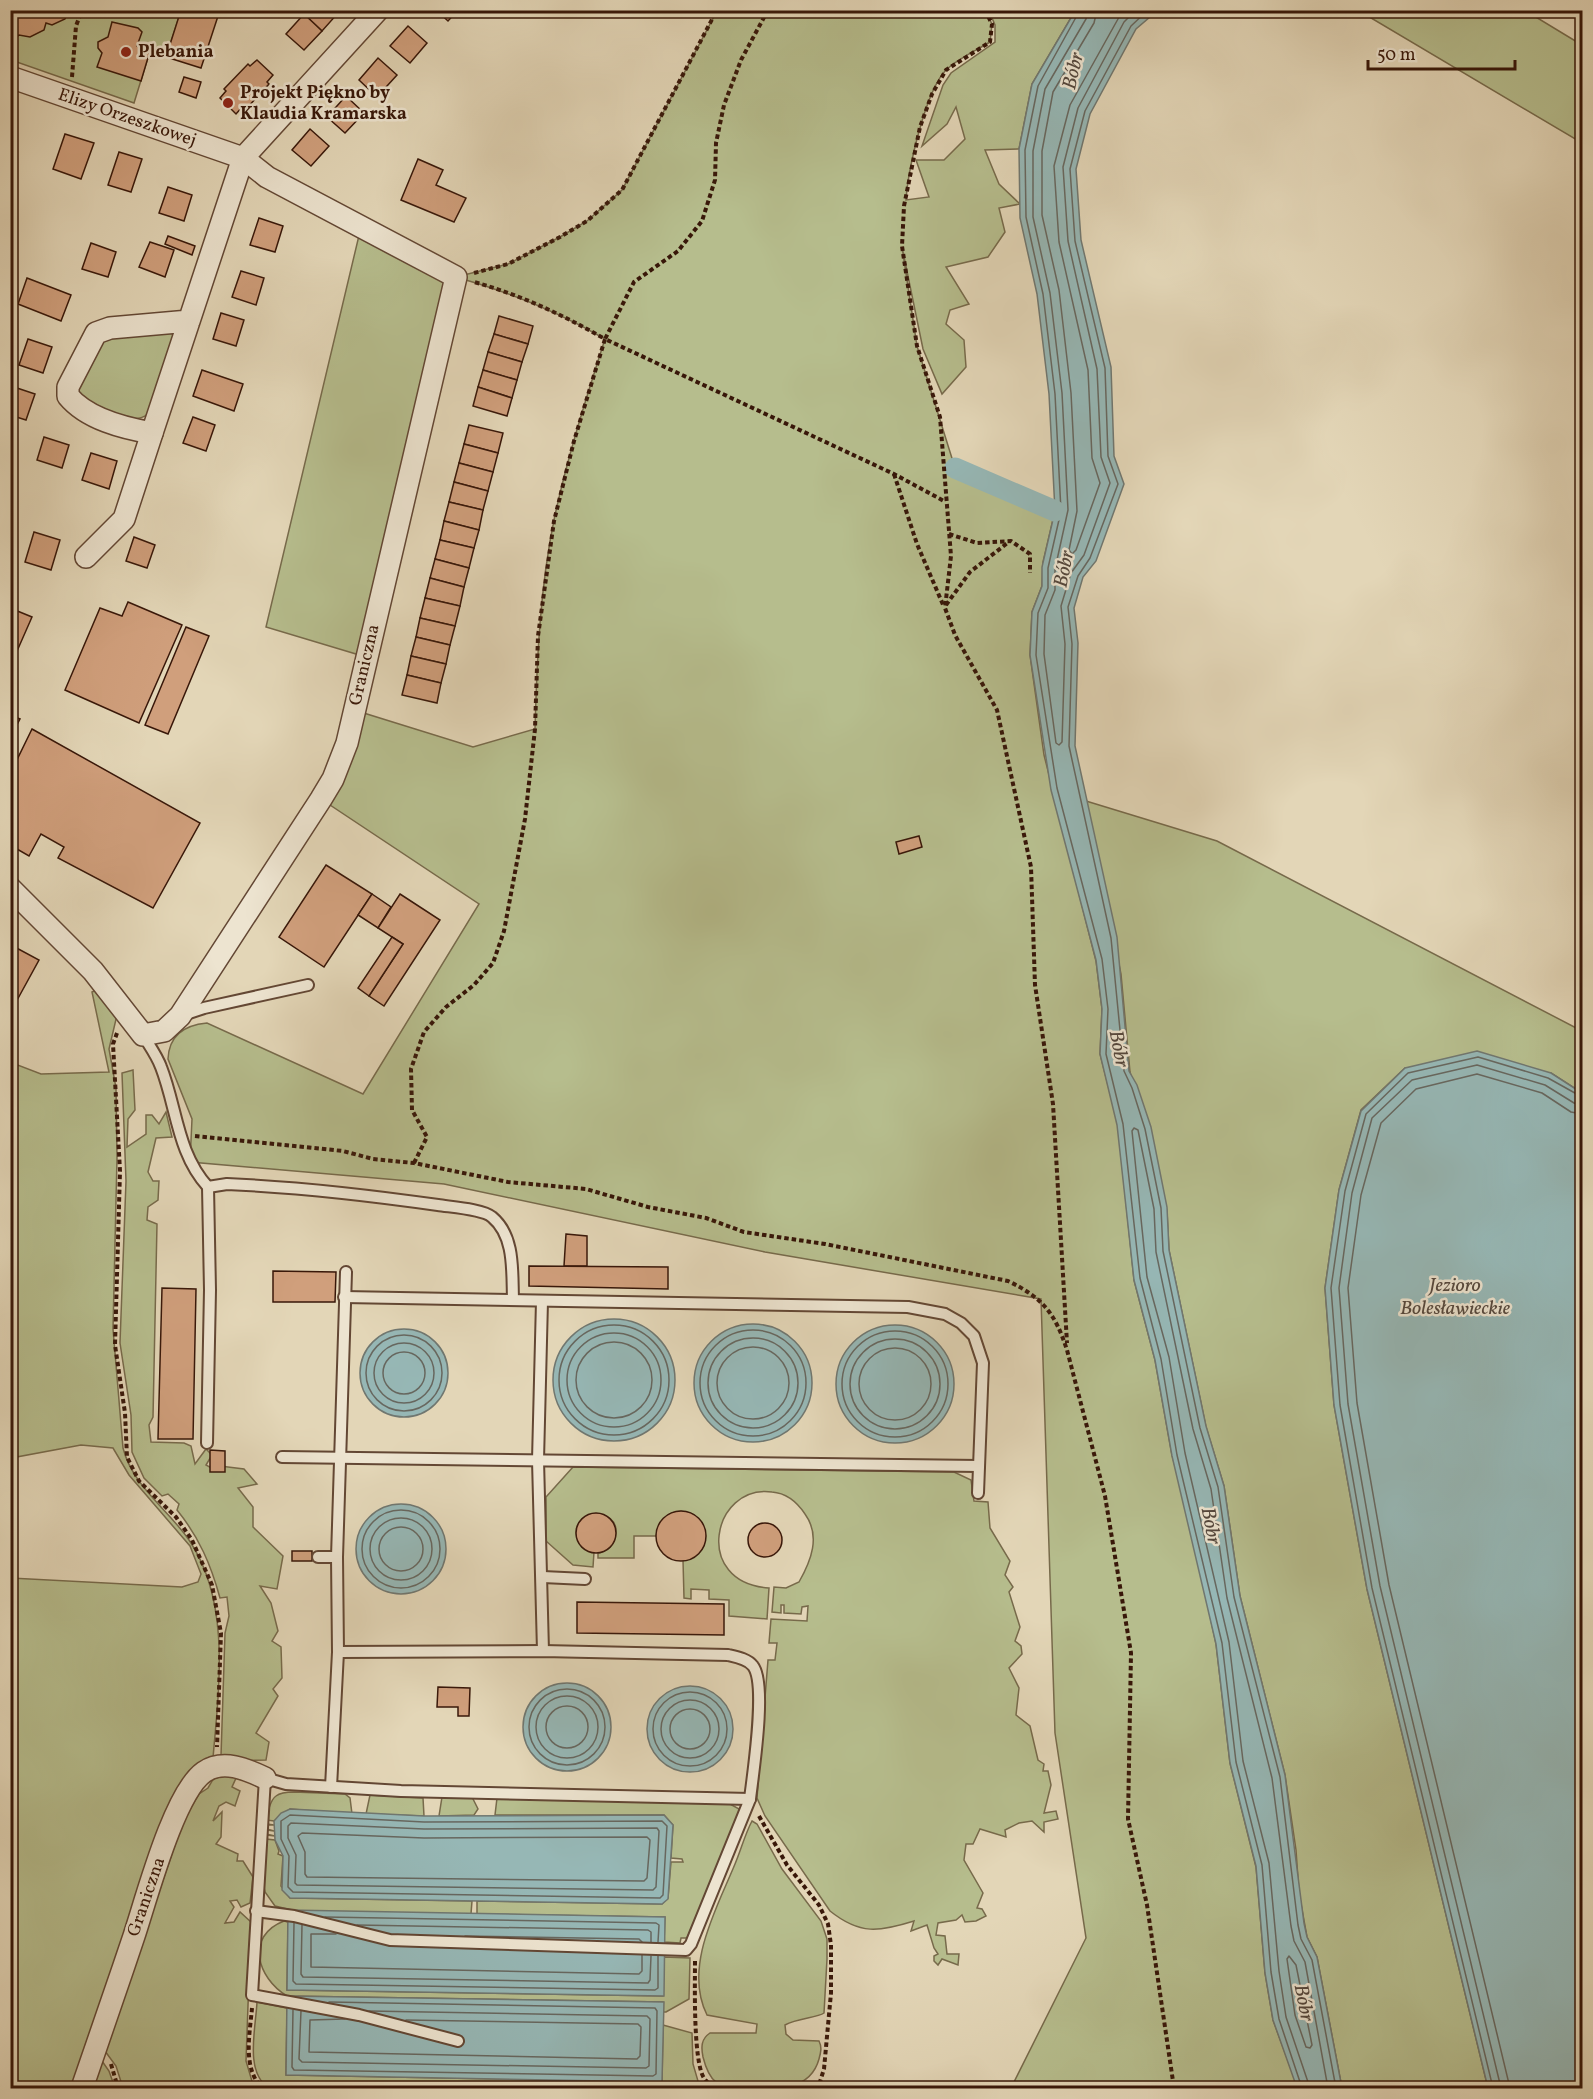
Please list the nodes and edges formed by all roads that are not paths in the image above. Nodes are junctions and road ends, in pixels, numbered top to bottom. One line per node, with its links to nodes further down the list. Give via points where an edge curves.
1 (378, 10): 3 (street)
2 (10, 77): 3 (street, Elizy Orzeszkowej)
3 (243, 158): 4 (street); 9 (street, Graniczna, via 267,177 456,277 347,743 321,799)
4 (189, 321): 5 (street); 5 (street, via 110,328 96,333 68,387 68,396 78,408 128,429)
5 (152, 433): 6 (street, via 124,519)
6 (86, 557)
7 (10, 888): 10 (street, via 66,941)
8 (308, 985): 9 (lane)
9 (180, 1016): 10 (street, Graniczna, via 164,1031)
10 (143, 1035): 11 (lane, via 161,1066 179,1135 195,1172)
11 (208, 1187): 14 (lane, via 258,1185 347,1193 490,1215 505,1233 512,1259); 16 (lane)
12 (346, 1272): 13 (lane)
13 (344, 1297): 14 (lane); 18 (lane)
14 (513, 1299): 15 (lane)
15 (542, 1301): 19 (lane); 20 (lane, via 908,1307 945,1314 974,1336 983,1364)
16 (207, 1443)
17 (282, 1457): 18 (lane)
18 (340, 1459): 19 (lane); 23 (lane)
19 (538, 1460): 20 (lane); 24 (lane)
20 (979, 1466): 21 (lane)
21 (978, 1493)
22 (318, 1557): 23 (lane)
23 (337, 1557): 27 (lane)
24 (543, 1576): 25 (lane); 26 (lane)
25 (585, 1579)
26 (543, 1651): 27 (lane); 30 (lane, via 728,1655 745,1660 754,1667 761,1691)
27 (338, 1652): 29 (lane)
28 (265, 1778): 29 (lane, via 286,1784); 31 (lane); 33 (street, Graniczna, via 238,1766 216,1767 194,1782 181,1805)
29 (331, 1787): 30 (lane)
30 (750, 1799): 31 (lane, via 688,1949 390,1940 294,1916)
31 (256, 1911): 32 (lane, via 252,1995 359,2015)
32 (458, 2041)
33 (82, 2088)

